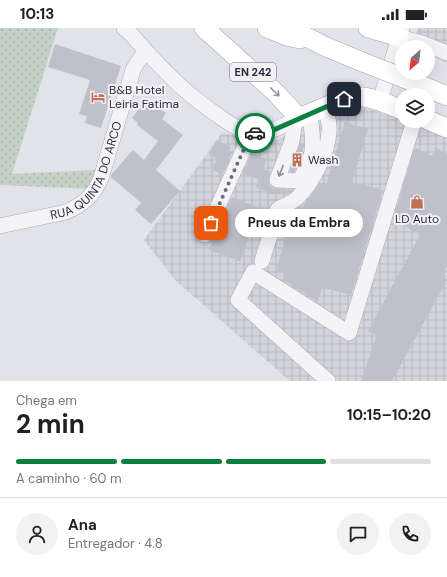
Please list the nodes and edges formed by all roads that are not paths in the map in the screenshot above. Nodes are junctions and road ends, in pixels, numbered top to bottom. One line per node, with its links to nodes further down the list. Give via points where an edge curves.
1 (124, 28): 8 (street)
2 (204, 28): 13 (main road, EN 242, one-way to 13, via 276,93)
3 (267, 28): 7 (main road)
4 (289, 28): 7 (main road)
5 (368, 28): 6 (main road)
6 (400, 32): 9 (street); 11 (street)
7 (324, 46): 10 (main road, bridge)
8 (146, 52): 17 (street, via 195,99 230,124); 18 (street, RUA QUINTA DO ARCO, via 133,70 101,178 91,195 66,212)
9 (447, 53)
10 (447, 96)
11 (380, 101): 12 (main road); 13 (main road, via 362,97 344,99)
12 (395, 107)
13 (307, 115): 17 (street, via 269,132); 20 (street, via 329,132 327,144 316,174 298,197 278,210)
14 (435, 123): 16 (main road)
15 (412, 128): 21 (street, via 349,333 252,272 238,300)
16 (447, 128)
17 (251, 133): 19 (street)
18 (0, 226)
19 (205, 235)
20 (262, 261)
21 (328, 381)

